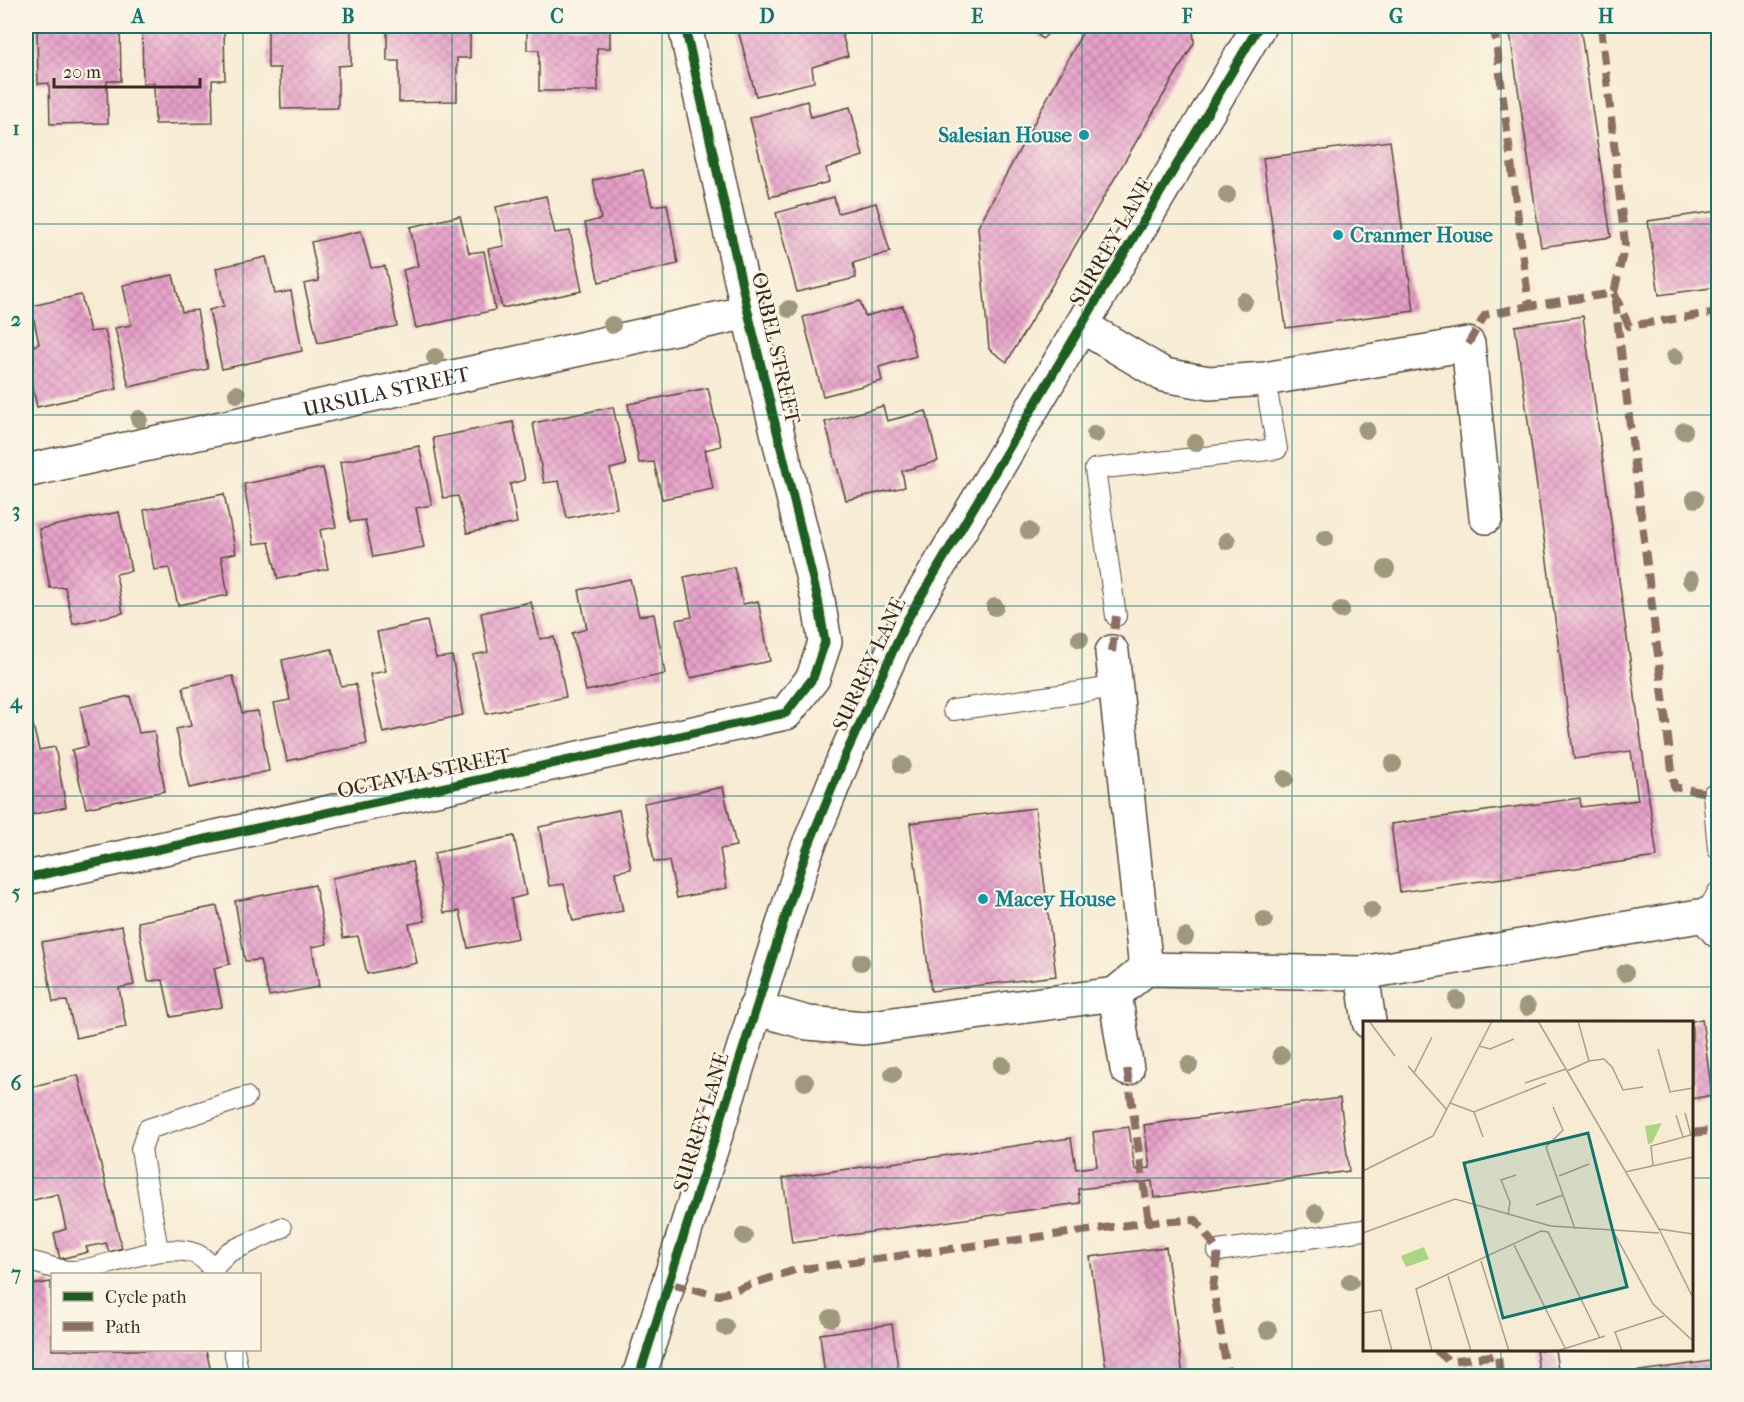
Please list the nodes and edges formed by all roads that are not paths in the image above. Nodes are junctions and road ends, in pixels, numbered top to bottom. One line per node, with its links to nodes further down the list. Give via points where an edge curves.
1 (685, 26): 3 (street, ORBEL STREET)
2 (1259, 26): 4 (street, SURREY LANE)
3 (748, 312): 6 (street, URSULA STREET); 10 (street, ORBEL STREET, via 818,600 825,642)
4 (1082, 326): 5 (street, via 1164,375 1209,383); 20 (street, SURREY LANE, via 907,620 806,852)
5 (1265, 379): 7 (street, via 1468,344); 8 (lane, via 1277,449 1095,469)
6 (26, 471)
7 (1486, 517)
8 (1116, 616)
9 (1112, 652): 11 (street)
10 (813, 678): 15 (street, OCTAVIA STREET, via 786,713)
11 (1115, 687): 12 (lane); 17 (street)
12 (953, 710)
13 (1713, 794): 14 (lane)
14 (1719, 849)
15 (26, 878)
16 (1714, 913): 18 (street)
17 (1146, 969): 18 (street); 19 (street)
18 (1362, 973): 21 (street)
19 (1115, 993): 20 (street, via 864,1028 808,1023); 22 (street)
20 (755, 1008): 32 (street, SURREY LANE)
21 (1369, 1021)
22 (1126, 1069)
23 (246, 1097): 26 (lane, via 148,1129 141,1149)
24 (281, 1228): 29 (lane, via 229,1252)
25 (1363, 1230): 27 (lane)
26 (158, 1251): 28 (lane, via 70,1271); 29 (lane, via 192,1253)
27 (1218, 1251)
28 (26, 1261)
29 (213, 1272)
30 (234, 1351): 31 (lane)
31 (239, 1377)
32 (639, 1377)

